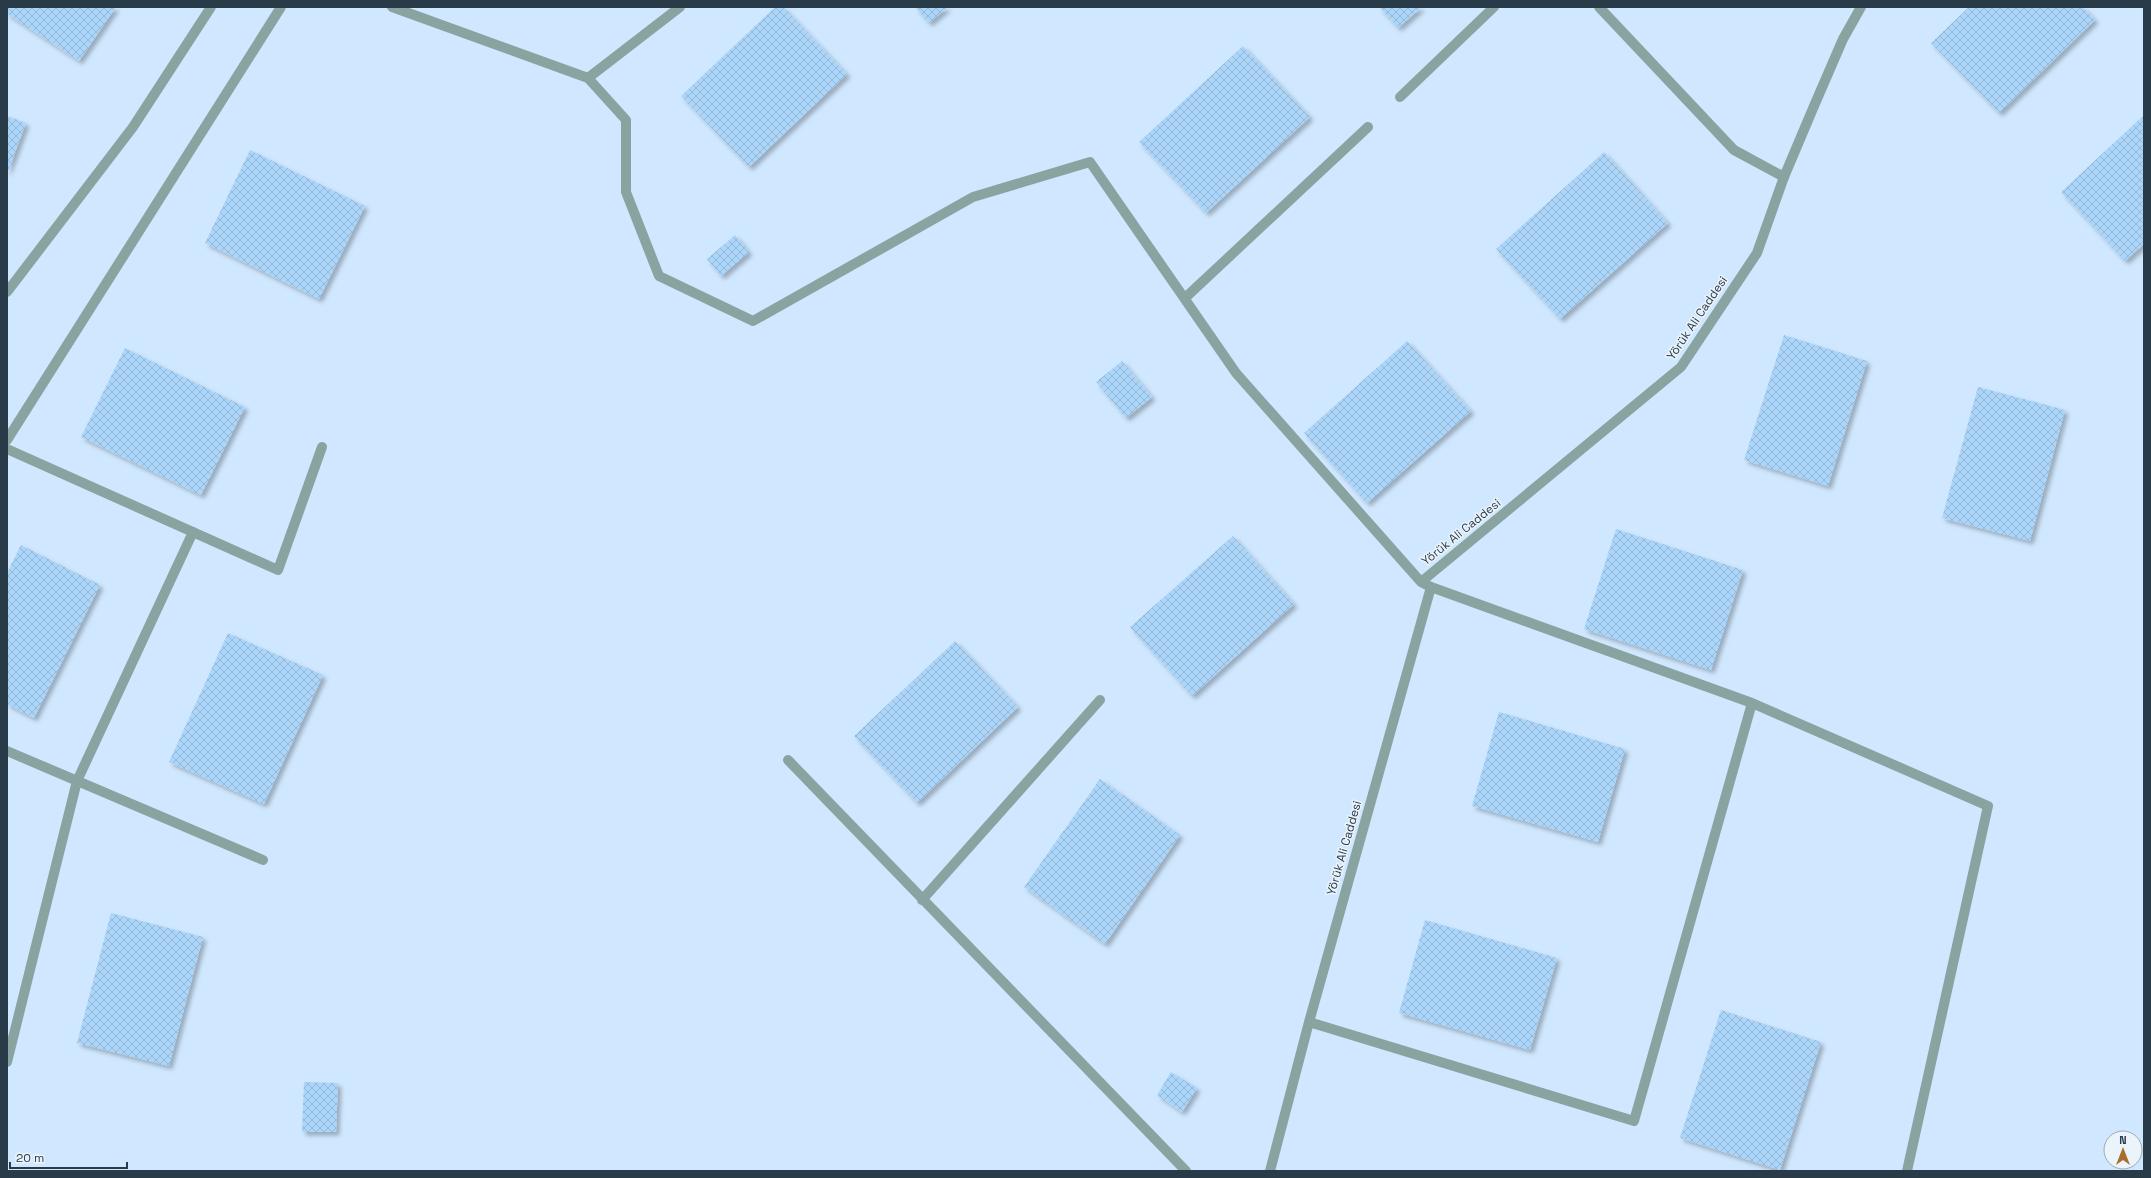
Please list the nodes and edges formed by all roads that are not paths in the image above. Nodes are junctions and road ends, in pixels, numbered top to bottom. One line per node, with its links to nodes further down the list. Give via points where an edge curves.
1 (211, 7): 12 (street, via 133,127)
2 (281, 7): 14 (street)
3 (392, 7): 8 (street)
4 (680, 7): 8 (street)
5 (1494, 7): 9 (street)
6 (1600, 7): 11 (street, via 1734,150)
7 (1861, 7): 11 (street, Yörük Ali Caddesi, via 1843,39)
8 (588, 78): 13 (street, via 626,120 626,192 659,276 752,321 973,197 1090,162)
9 (1400, 97)
10 (1368, 128): 13 (street)
11 (1784, 177): 18 (street, Yörük Ali Caddesi, via 1757,252 1681,367)
12 (7, 292)
13 (1184, 298): 18 (street, via 1236,373)
14 (7, 440)
15 (322, 447): 17 (street, via 278,570)
16 (7, 450): 17 (street)
17 (193, 532): 24 (street)
18 (1421, 582): 19 (street, Yörük Ali Caddesi)
19 (1431, 587): 21 (street); 27 (street, Yörük Ali Caddesi)
20 (1100, 700): 26 (street)
21 (1752, 703): 27 (street, via 1634,1121); 31 (street, via 1988,806)
22 (7, 751): 24 (street)
23 (788, 760): 26 (street)
24 (77, 781): 25 (street); 28 (street)
25 (263, 860)
26 (922, 900): 29 (street)
27 (1309, 1022): 30 (street, Yörük Ali Caddesi)
28 (7, 1062)
29 (1186, 1171)
30 (1270, 1171)
31 (1907, 1171)

